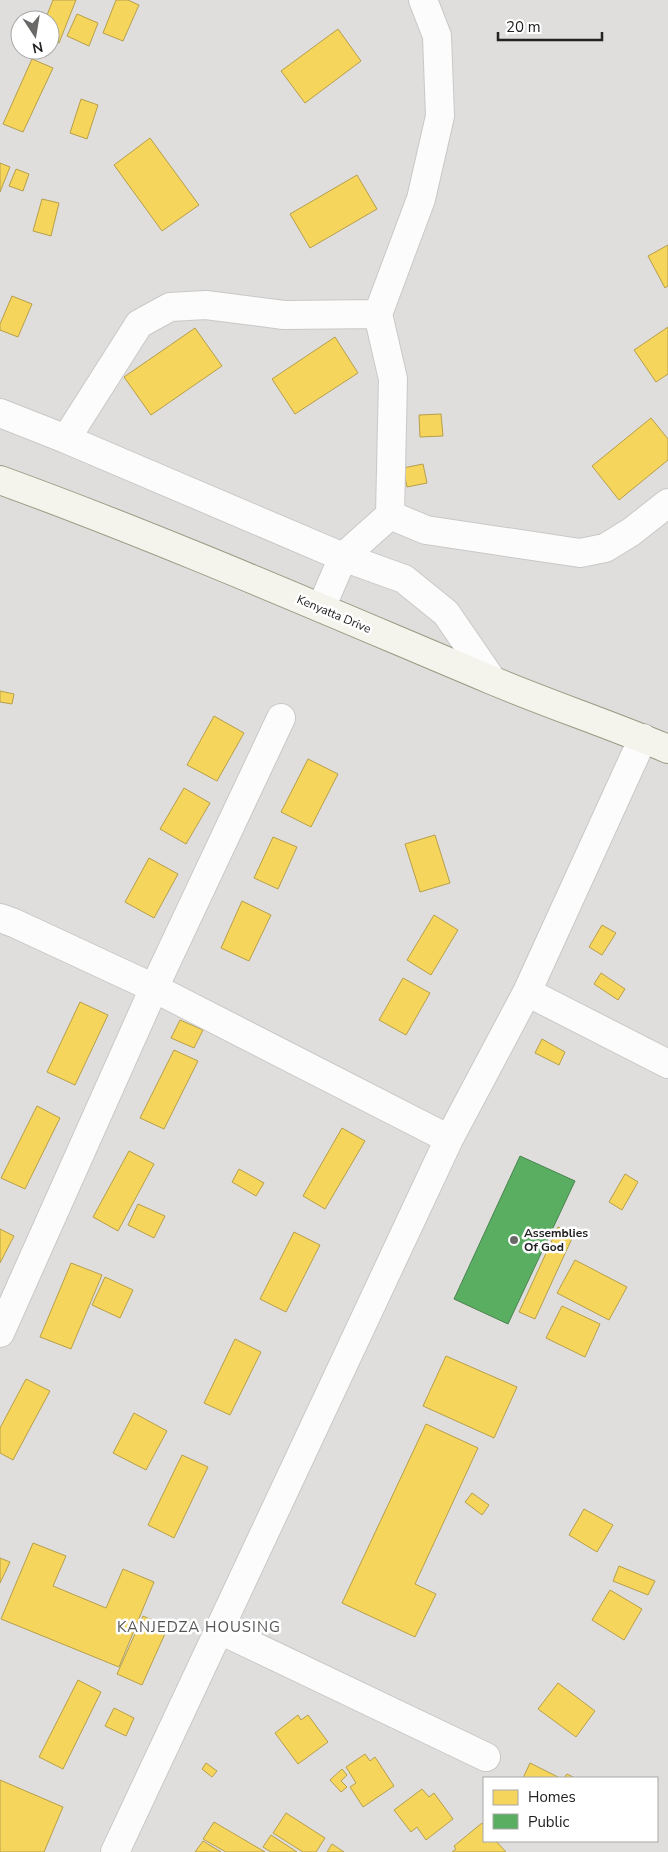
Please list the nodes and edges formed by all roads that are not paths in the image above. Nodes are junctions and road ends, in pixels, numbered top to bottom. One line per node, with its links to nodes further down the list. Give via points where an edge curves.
1 (422, 0): 2 (street, via 437,36 440,116 421,199)
2 (378, 314): 4 (street, via 284,315 206,305 170,307 139,324); 7 (street, via 393,379)
3 (0, 413): 4 (street)
4 (66, 439): 8 (street)
5 (0, 480): 9 (main road, Kenyatta Drive, via 70,505)
6 (668, 503): 7 (street, via 605,548 580,552 426,530)
7 (390, 515): 8 (street)
8 (343, 557): 9 (street); 10 (street, via 404,579 446,613)
9 (321, 608): 10 (main road, Kenyatta Drive)
10 (492, 680): 12 (main road, Kenyatta Drive)
11 (281, 718): 14 (street)
12 (658, 742): 15 (street)
13 (0, 918): 14 (street)
14 (154, 988): 17 (street); 18 (street)
15 (527, 992): 16 (street); 17 (street)
16 (668, 1064)
17 (449, 1139): 19 (street)
18 (0, 1333)
19 (220, 1630): 20 (street); 21 (street)
20 (486, 1757)
21 (115, 1852)

